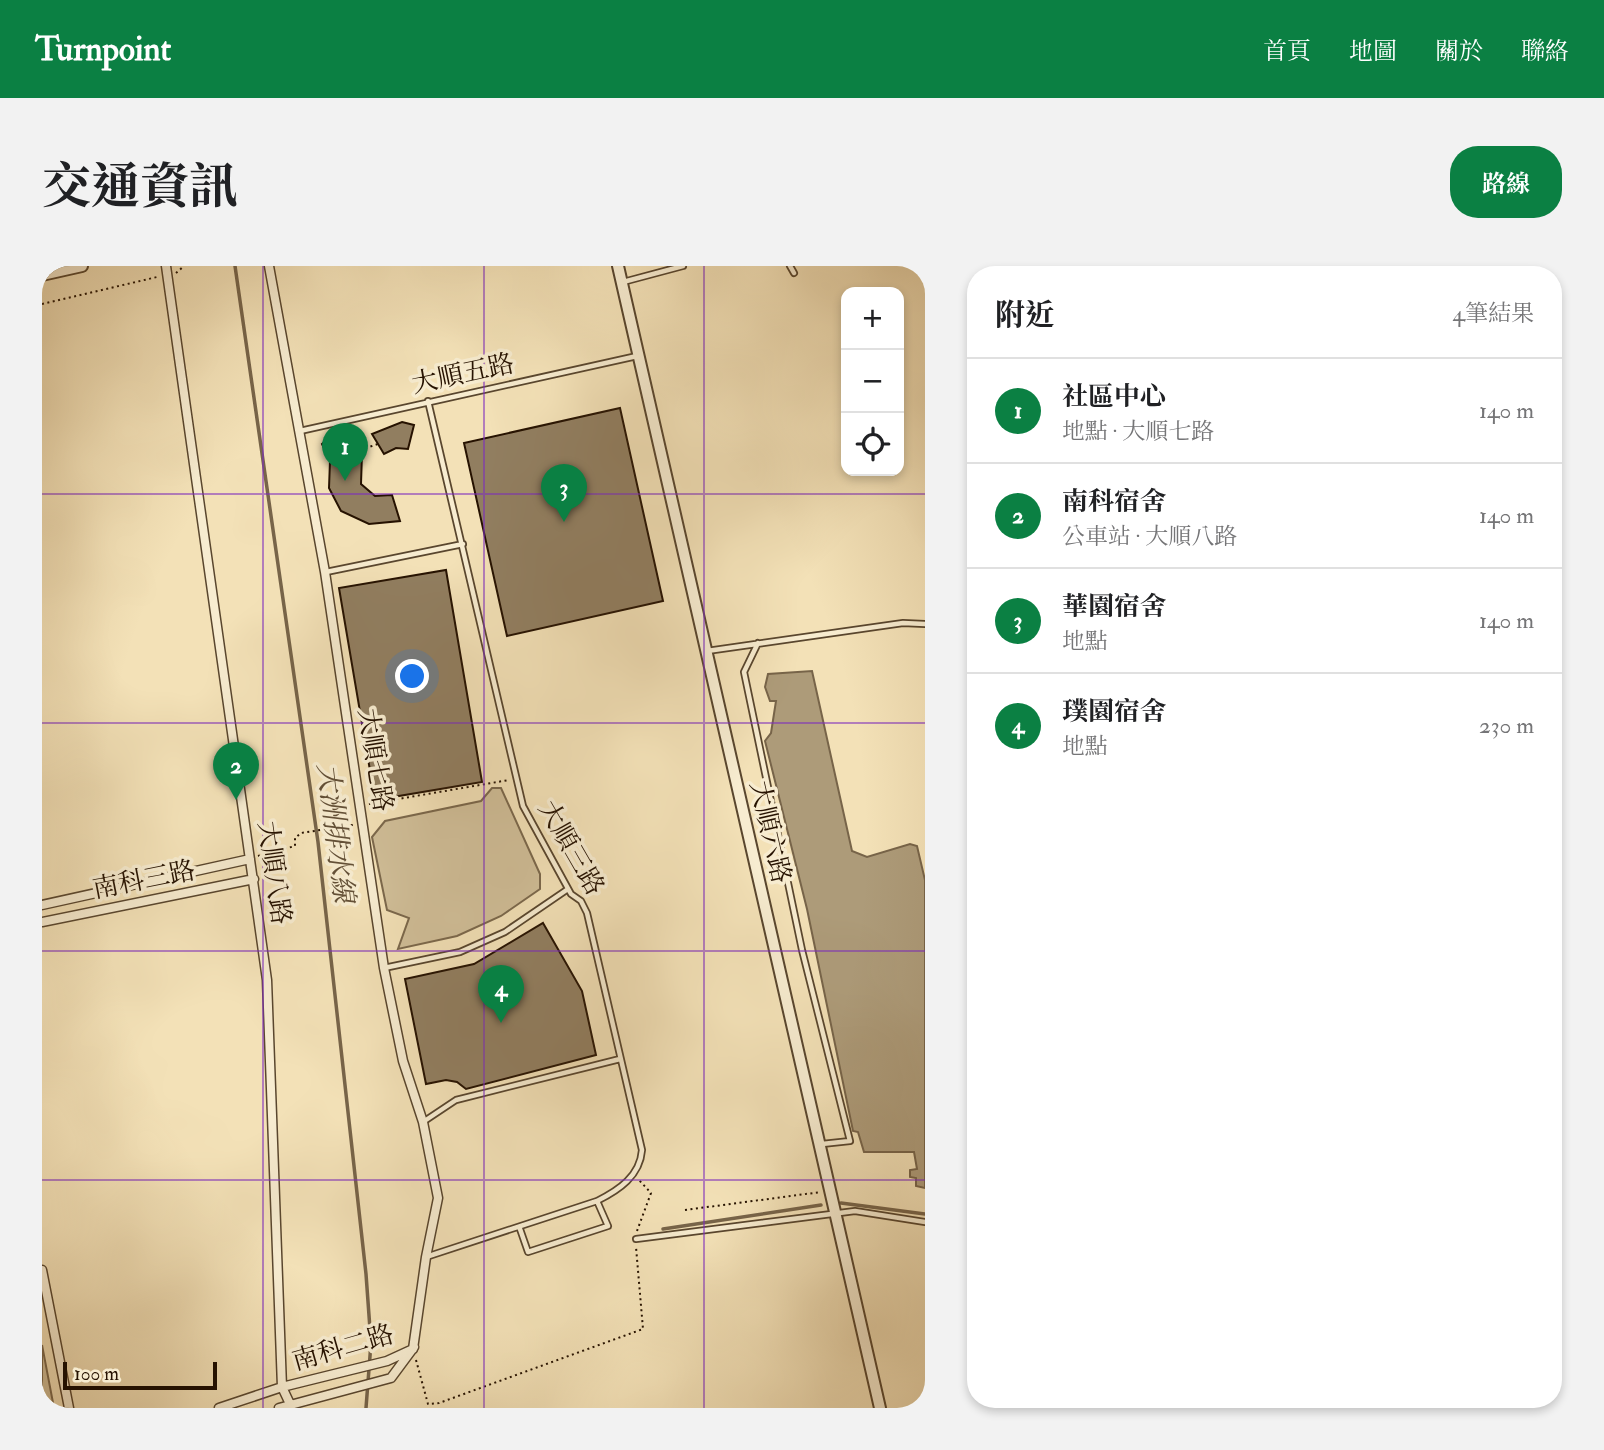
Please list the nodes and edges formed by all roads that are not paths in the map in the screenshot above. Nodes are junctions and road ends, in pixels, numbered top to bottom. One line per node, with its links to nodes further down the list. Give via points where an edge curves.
1 (82, 266): 8 (street)
2 (269, 266): 12 (street, 大順七路)
3 (618, 266): 9 (street, 大順六路)
4 (683, 266): 9 (lane)
5 (790, 266): 7 (lane)
6 (166, 270): 18 (street, 大順八路)
7 (793, 272)
8 (42, 275)
9 (622, 282): 10 (street, 大順六路)
10 (638, 356): 11 (lane, 大順五路); 17 (street, 大順六路)
11 (428, 401): 12 (lane, 大順五路); 13 (lane, 大順三路)
12 (297, 432): 14 (street, 大順七路)
13 (463, 544): 14 (lane); 20 (lane, 大順三路, via 523,806)
14 (325, 572): 23 (street, 大順七路)
15 (925, 624): 16 (lane)
16 (758, 643): 17 (lane); 26 (lane, via 744,672 802,950 850,1141)
17 (706, 651): 26 (street, 大順六路)
18 (250, 859): 19 (street, 大順八路); 21 (street, 南科三路)
19 (254, 879): 22 (street, 南科三路); 35 (street, 大順八路, via 267,981)
20 (568, 889): 23 (lane, via 505,932 460,953); 24 (lane, 大順三路, via 587,913)
21 (42, 905)
22 (42, 922)
23 (384, 968): 25 (street, 大順七路, via 402,1061)
24 (621, 1059): 25 (lane, via 456,1100); 27 (lane, 大順三路, via 641,1161 619,1190)
25 (424, 1122): 32 (street, 大順七路, via 438,1198)
26 (818, 1144): 28 (street, 大順六路)
27 (597, 1201): 30 (lane); 30 (lane, via 608,1226 528,1252)
28 (834, 1213): 29 (lane, via 855,1211); 31 (lane); 40 (street, 大順六路)
29 (925, 1222)
30 (520, 1229): 32 (lane)
31 (636, 1239)
32 (426, 1257): 34 (street, 大順七路)
33 (42, 1270): 37 (street)
34 (413, 1349): 35 (street, 南科二路, via 387,1361); 36 (street, 南科二路, via 391,1378)
35 (282, 1387): 36 (street, 大順八路); 38 (street, 南科二路)
36 (290, 1404): 39 (street, 南科二路)
37 (69, 1408)
38 (219, 1408)
39 (279, 1408)
40 (880, 1408)

